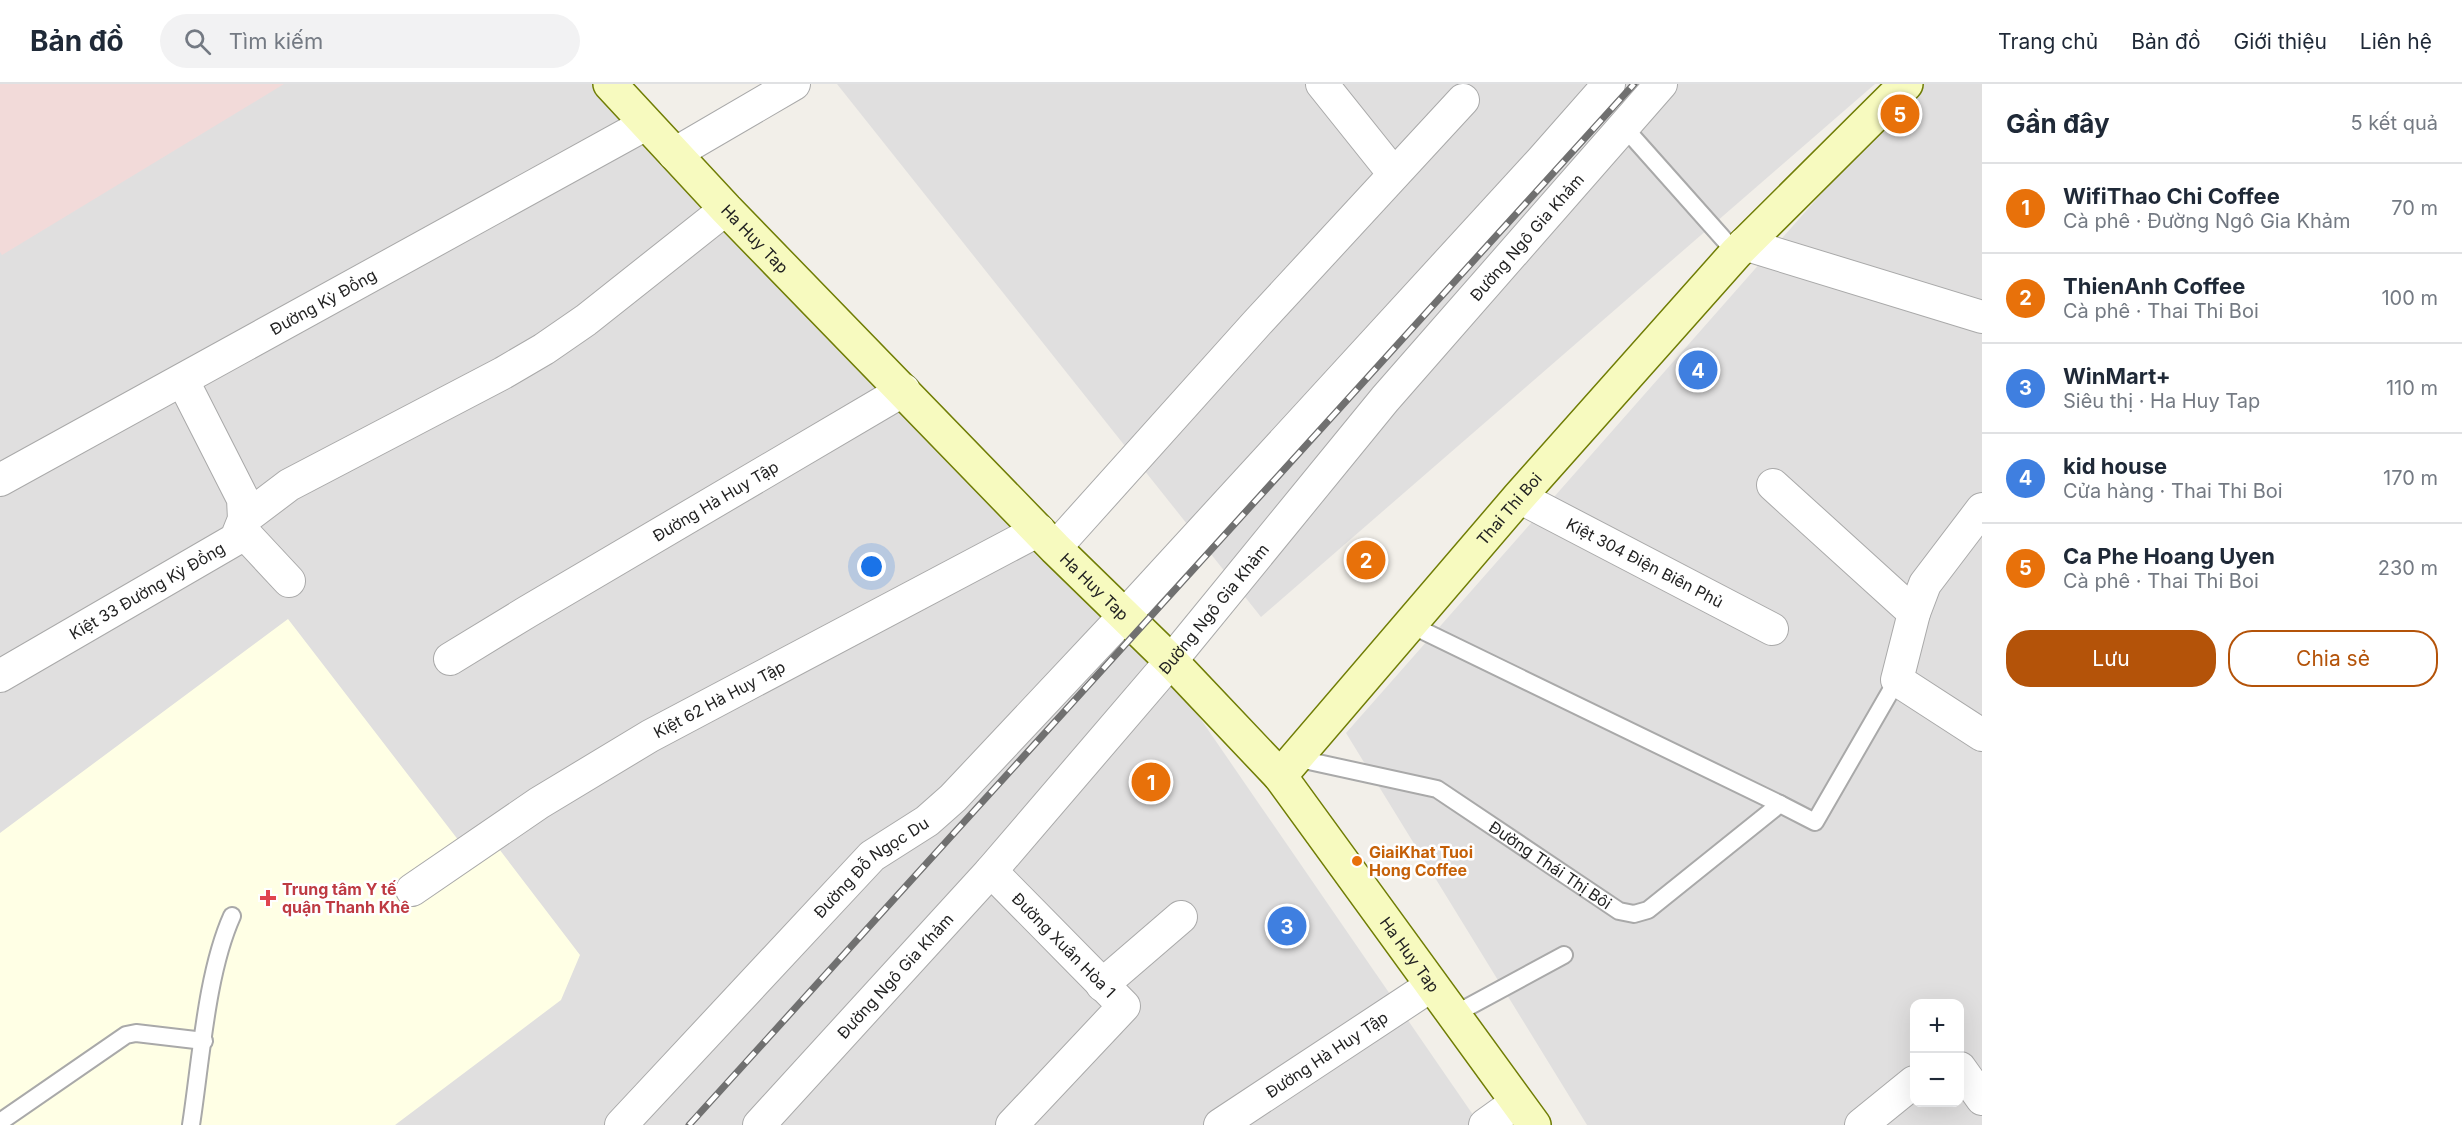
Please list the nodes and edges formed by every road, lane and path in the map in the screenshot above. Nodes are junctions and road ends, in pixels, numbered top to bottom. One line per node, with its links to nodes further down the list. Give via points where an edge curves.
1 (610, 84): 8 (street, Ha Huy Tap)
2 (794, 84): 10 (street)
3 (1322, 84): 11 (street)
4 (1661, 84): 9 (street, Đường Ngô Gia Khảm)
5 (1906, 84): 13 (street, Thai Thi Boi)
6 (1595, 88): 25 (street, Đường Đỗ Ngọc Du, via 1534,169)
7 (1463, 100): 11 (street, Kiệt 62 Hà Huy Tập)
8 (646, 124): 10 (street, Ha Huy Tap); 15 (street, Đường Kỳ Đồng)
9 (1623, 126): 13 (lane); 29 (street, Đường Ngô Gia Khảm, via 1385,399)
10 (674, 154): 12 (street, Ha Huy Tap)
11 (1394, 174): 22 (street, Kiệt 62 Hà Huy Tập)
12 (726, 209): 16 (street, Ha Huy Tap); 21 (street, Kiệt 33 Đường Kỳ Đồng, via 544,349 290,485)
13 (1740, 248): 14 (street); 19 (street, Thai Thi Boi)
14 (1982, 317)
15 (183, 381): 17 (street, Đường Kỳ Đồng); 21 (street, via 243,499)
16 (904, 390): 22 (street, Ha Huy Tap); 28 (street, Đường Hà Huy Tập)
17 (0, 480)
18 (1773, 485): 24 (street)
19 (1519, 497): 26 (street, Thai Thi Boi); 27 (street, Kiệt 304 Điện Biên Phủ)
20 (1982, 509): 24 (street, via 1925,584)
21 (241, 526): 23 (street); 30 (street, Kiệt 33 Đường Kỳ Đồng, via 236,539)
22 (1047, 539): 25 (street, Ha Huy Tap); 36 (street, Kiệt 62 Hà Huy Tập, via 650,736 539,803)
23 (289, 581)
24 (1914, 613): 31 (street)
25 (1125, 615): 29 (street, Ha Huy Tap); 50 (street, Đường Đỗ Ngọc Du, via 953,798 927,821 872,856)
26 (1409, 624): 33 (street, Thai Thi Boi); 34 (lane)
27 (1772, 628)
28 (450, 659)
29 (1171, 661): 33 (street, Ha Huy Tap); 35 (street, Đường Ngô Gia Khảm)
30 (0, 676)
31 (1897, 680): 32 (street); 34 (lane, via 1815,822)
32 (1982, 735)
33 (1288, 767): 34 (lane, Đường Thái Thị Bôi, via 1437,789 1619,911 1634,914 1648,910); 41 (street, Ha Huy Tap)
34 (1780, 804)
35 (990, 871): 40 (street, Đường Xuân Hòa 1); 51 (street, Đường Ngô Gia Khảm)
36 (412, 890)
37 (232, 916): 43 (lane, via 222,938)
38 (1181, 917): 40 (street)
39 (1564, 955): 42 (lane)
40 (1102, 985): 52 (street, Đường Xuân Hòa 1, via 1124,1006)
41 (1432, 985): 42 (street, Ha Huy Tap); 53 (street, Đường Hà Huy Tập)
42 (1455, 1014): 47 (street, Ha Huy Tap)
43 (204, 1041): 48 (lane, via 126,1035); 49 (lane)
44 (1964, 1075): 46 (street)
45 (1910, 1085): 55 (street)
46 (1982, 1099)
47 (1525, 1114): 54 (street)
48 (0, 1122)
49 (192, 1125)
50 (621, 1125)
51 (759, 1125)
52 (1012, 1125)
53 (1220, 1125)
54 (1485, 1125)
55 (1861, 1125)

